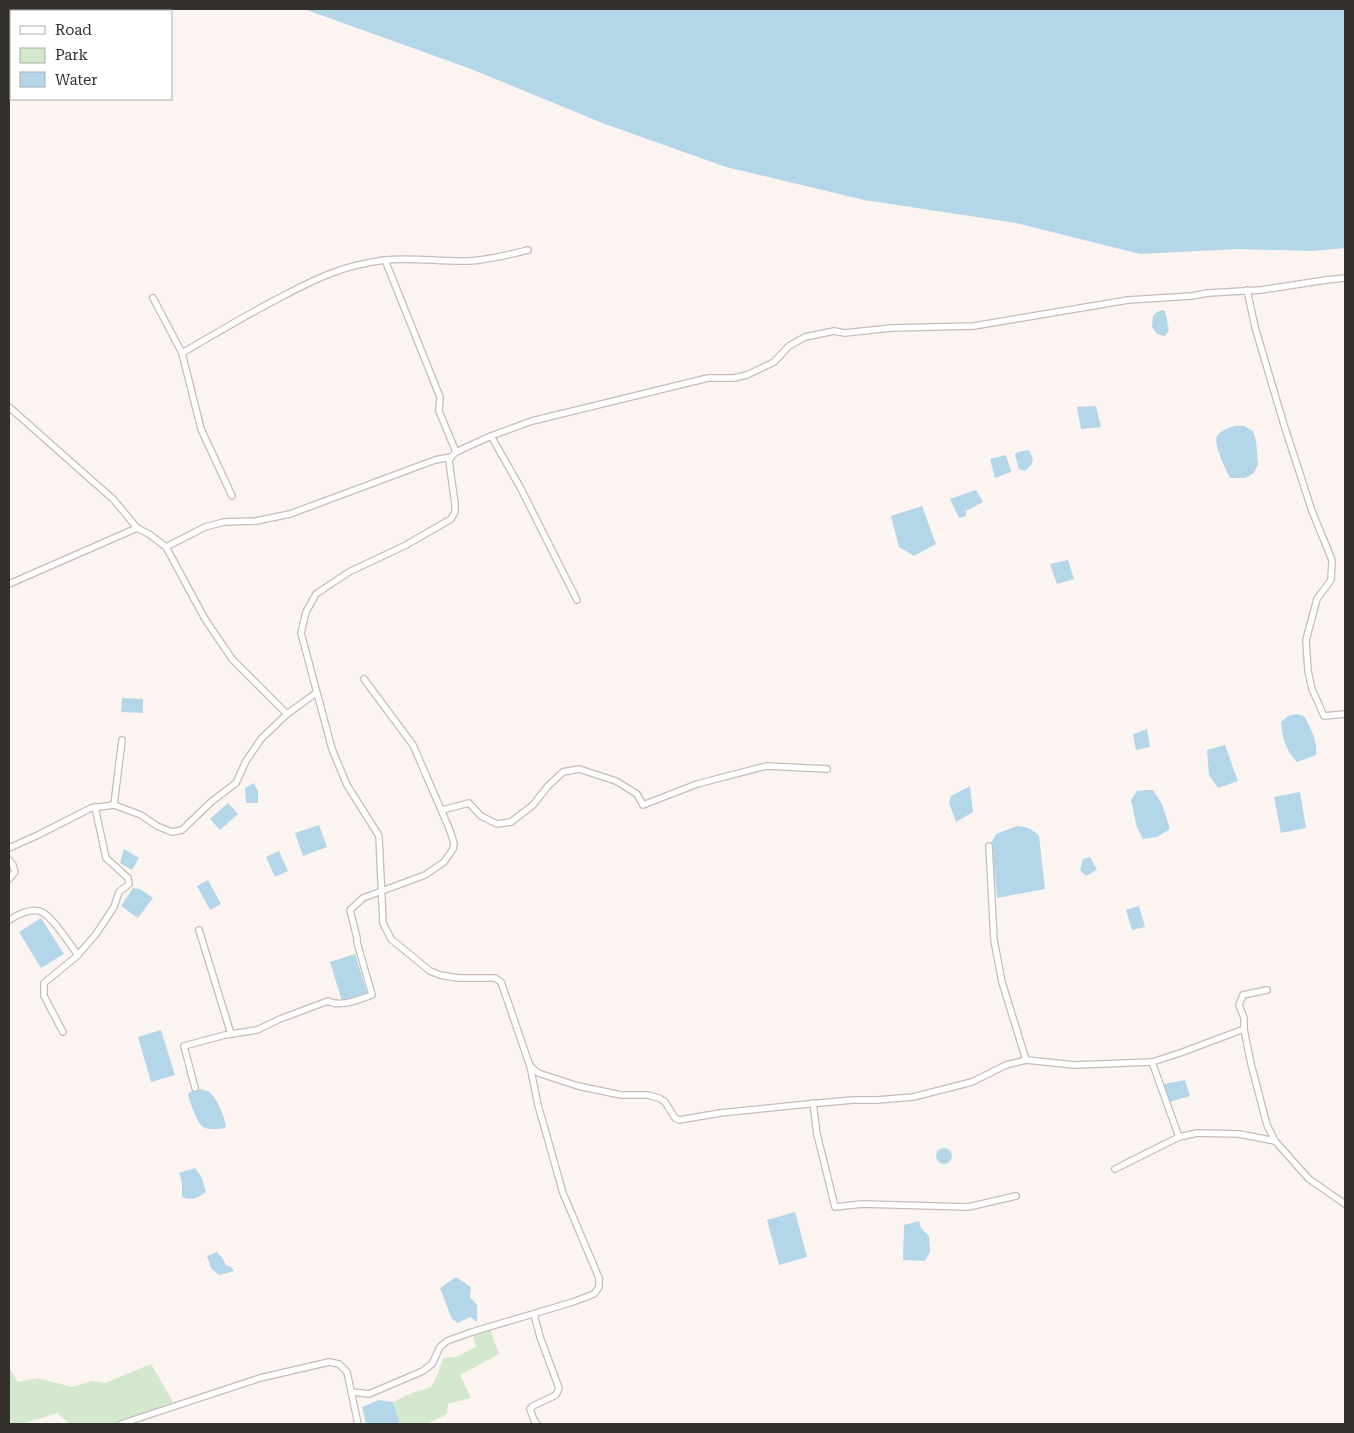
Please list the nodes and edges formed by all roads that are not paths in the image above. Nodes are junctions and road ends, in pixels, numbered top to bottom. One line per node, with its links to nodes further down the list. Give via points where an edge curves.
1 (528, 250): 2 (street, via 499,258 466,261)
2 (385, 260): 6 (street, via 356,265 320,277); 9 (street, via 440,397 439,411)
3 (1345, 278): 4 (street)
4 (1247, 290): 8 (street, via 1128,300 974,326 891,328 845,333 834,330 805,337 774,362 747,375 708,378 623,398); 19 (street, via 1284,425 1332,560 1331,580 1317,599 1306,640 1312,689 1324,716)
5 (153, 298): 6 (street)
6 (182, 353): 11 (street, via 200,429)
7 (9, 407): 12 (street, via 114,500)
8 (491, 436): 9 (street); 15 (street)
9 (456, 452): 10 (street)
10 (451, 457): 13 (street, via 435,460 290,514 205,527); 17 (street, via 456,512 451,519 349,572 316,594 300,633)
11 (232, 496)
12 (137, 528): 13 (street); 14 (street)
13 (166, 547): 18 (street, via 205,619 232,659)
14 (9, 584)
15 (577, 600)
16 (364, 679): 24 (street, via 413,745)
17 (316, 693): 18 (street); 29 (street, via 332,749 347,786 379,836)
18 (287, 714): 22 (street, via 261,739 236,783 182,830 172,832)
19 (1345, 714)
20 (122, 740): 22 (street)
21 (827, 769): 24 (street, via 766,766 697,784 643,805 637,794 616,781 579,769 564,772 533,805 511,822 497,824 481,816 469,803)
22 (114, 804): 23 (street)
23 (94, 807): 26 (street); 32 (street, via 106,858 128,878 129,884 119,892 107,918)
24 (442, 810): 29 (street, via 454,843 444,862 425,875)
25 (989, 846): 37 (street, via 994,940 1002,982)
26 (9, 848)
27 (9, 860): 28 (street, via 15,872)
28 (9, 879)
29 (381, 890): 36 (street, via 363,898 350,910 372,995 344,1003 328,1001 257,1030); 39 (street, via 383,923 391,940 430,971 448,977 495,978 501,982)
30 (9, 920): 32 (street, via 24,913 45,913)
31 (198, 930): 36 (street)
32 (78, 955): 35 (street, via 44,983 44,996)
33 (1267, 990): 34 (street, via 1243,995 1240,1005)
34 (1244, 1029): 38 (street); 43 (street, via 1267,1125)
35 (63, 1032)
36 (231, 1034): 40 (street, via 184,1046)
37 (1026, 1060): 38 (street, via 1075,1065); 41 (street, via 1006,1065 972,1082 913,1097)
38 (1152, 1062): 42 (street)
39 (530, 1066): 41 (street, via 538,1073 578,1086 621,1095 659,1098 679,1120); 47 (street, via 563,1193 599,1278 594,1294)
40 (194, 1088)
41 (813, 1103): 45 (street, via 817,1134 835,1206 968,1207)
42 (1179, 1137): 43 (street, via 1240,1134); 44 (street)
43 (1275, 1141): 46 (street, via 1309,1179)
44 (1115, 1169)
45 (1016, 1196)
46 (1345, 1204)
47 (534, 1314): 48 (street, via 447,1341 423,1372 369,1394); 51 (street, via 559,1388 556,1395 530,1409)
48 (352, 1392): 49 (street, via 347,1372 339,1364 329,1362 260,1378); 50 (street)
49 (120, 1424)
50 (358, 1424)
51 (537, 1424)

